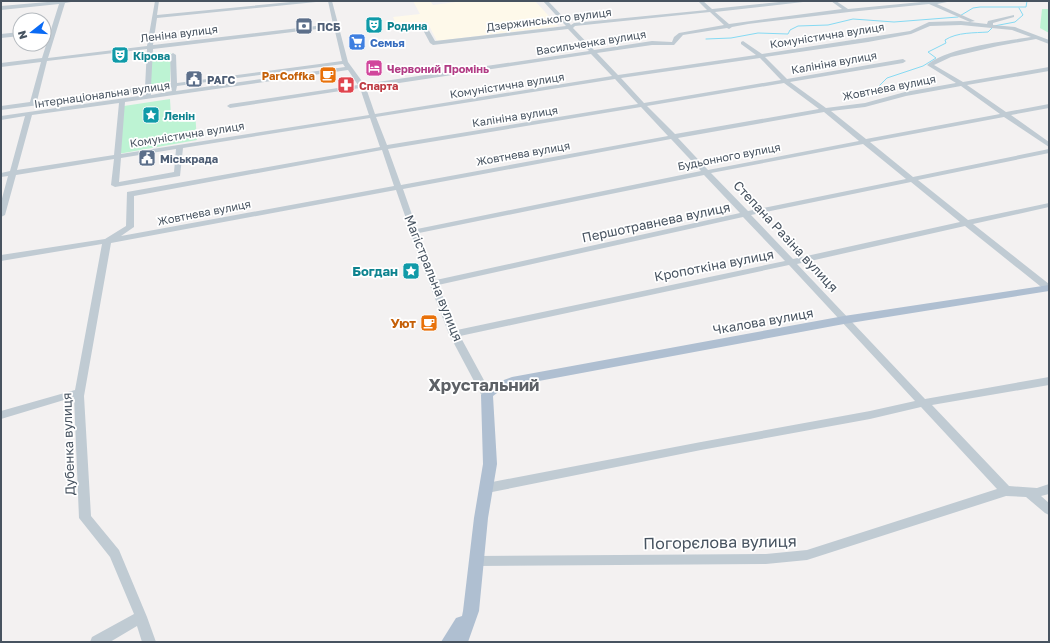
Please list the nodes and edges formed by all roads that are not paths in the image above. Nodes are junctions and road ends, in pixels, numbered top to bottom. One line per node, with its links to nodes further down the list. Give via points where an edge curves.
1 (54, 1): 14 (street)
2 (75, 1): 11 (street)
3 (157, 1): 18 (street)
4 (316, 1): 18 (street)
5 (330, 1): 19 (street, Магістральна вулиця)
6 (556, 1): 12 (street)
7 (700, 1): 16 (street)
8 (803, 1): 16 (street, Дзержинського вулиця)
9 (833, 1): 15 (street)
10 (950, 1): 13 (street, Васильченка вулиця)
11 (63, 2): 14 (street); 24 (street)
12 (546, 2): 20 (street, Степана Разіна вулиця)
13 (930, 3): 15 (street, Васильченка вулиця); 22 (street)
14 (1, 7)
15 (847, 10): 21 (street, Васильченка вулиця)
16 (712, 11): 20 (street, Дзержинського вулиця); 21 (street)
17 (1012, 16): 22 (street, via 990,22)
18 (154, 17): 30 (street)
19 (336, 25): 30 (street, Леніна вулиця); 37 (street, Магістральна вулиця)
20 (571, 27): 23 (street, Дзержинського вулиця, via 433,43); 31 (street, Степана Разіна вулиця)
21 (729, 27): 31 (street, Васильченка вулиця, via 681,34 674,43 652,43)
22 (989, 27): 27 (street, Комуністична вулиця, via 1013,28); 33 (street, Комуністична вулиця, via 961,23 929,24 911,32)
23 (425, 28)
24 (53, 30): 34 (street)
25 (12, 35): 26 (street)
26 (1, 36)
27 (1038, 37): 28 (street, Комуністична вулиця); 42 (street, via 953,54 933,61 930,65)
28 (1049, 42)
29 (743, 43): 33 (street)
30 (150, 47): 34 (street, Леніна вулиця); 44 (street)
31 (594, 52): 39 (street, Степана Разіна вулиця); 43 (street, Васильченка вулиця)
32 (173, 54): 41 (street)
33 (761, 56): 39 (street, Комуністична вулиця); 40 (street)
34 (45, 60): 36 (street, Леніна вулиця); 48 (street)
35 (903, 61): 40 (street, Калініна вулиця)
36 (1, 65)
37 (347, 65): 41 (street, Інтернаціональна вулиця); 43 (street, Магістральна вулиця); 45 (street, Інтернаціональна вулиця)
38 (1049, 69): 42 (street, Жовтнева вулиця)
39 (618, 77): 49 (street, Степана Разіна вулиця); 56 (street, Комуністична вулиця)
40 (787, 82): 49 (street, Калініна вулиця); 53 (street)
41 (174, 84): 44 (street, Інтернаціональна вулиця); 45 (street)
42 (962, 84): 53 (street, Жовтнева вулиця, via 905,94 865,105); 54 (street)
43 (362, 86): 50 (street, Васильченка вулиця); 56 (street, Магістральна вулиця)
44 (148, 88): 46 (street); 48 (street, Інтернаціональна вулиця)
45 (174, 94): 46 (street, Інтернаціональна вулиця)
46 (148, 97): 47 (street, Інтернаціональна вулиця)
47 (122, 101): 55 (street, Інтернаціональна вулиця); 64 (street)
48 (34, 104): 52 (street, Інтернаціональна вулиця)
49 (645, 105): 58 (street, Степана Разіна вулиця); 62 (street, Калініна вулиця)
50 (230, 106)
51 (1049, 106): 54 (street, Будьонного вулиця)
52 (1, 108)
53 (825, 110): 58 (street, Жовтнева вулиця); 59 (street)
54 (1004, 114): 59 (street, Будьонного вулиця); 60 (street)
55 (29, 115): 57 (street, Інтернаціональна вулиця); 66 (street)
56 (373, 116): 61 (street, Комуністична вулиця); 62 (street, Магістральна вулиця)
57 (1, 118)
58 (674, 137): 65 (street, Степана Разіна вулиця); 69 (street, Жовтнева вулиця)
59 (863, 141): 65 (street, Будьонного вулиця); 68 (street)
60 (1049, 145)
61 (180, 146): 64 (street, Комуністична вулиця); 64 (street, via 177,174 115,185)
62 (384, 148): 69 (street, Магістральна вулиця); 75 (street, Калініна вулиця, via 130,194 130,227)
63 (1049, 151): 68 (street, Першотравнева вулиця)
64 (116, 156): 66 (street, Комуністична вулиця)
65 (706, 172): 71 (street, Степана Разіна вулиця); 74 (street, Будьонного вулиця)
66 (12, 173): 67 (street, Комуністична вулиця); 72 (street)
67 (1, 175)
68 (912, 180): 71 (street, Першотравнева вулиця); 73 (street)
69 (398, 186): 74 (street, Магістральна вулиця); 75 (street, Жовтнева вулиця)
70 (1049, 205): 73 (street, Кропоткіна вулиця)
71 (746, 214): 77 (street, Степана Разіна вулиця); 78 (street, Першотравнева вулиця)
72 (1, 215)
73 (967, 223): 77 (street, Кропоткіна вулиця); 79 (street)
74 (414, 232): 78 (street, Магістральна вулиця)
75 (107, 241): 76 (street, Жовтнева вулиця); 83 (street, Дубенка вулиця)
76 (1, 258)
77 (793, 262): 80 (street, Степана Разіна вулиця); 81 (street, Кропоткіна вулиця)
78 (433, 283): 81 (street, Магістральна вулиця)
79 (1049, 288): 80 (main road, Чкалова вулиця)
80 (844, 320): 84 (main road, Чкалова вулиця, via 516,380 493,388); 85 (street, Степана Разіна вулиця)
81 (454, 334): 84 (street, Магістральна вулиця)
82 (1049, 381): 85 (street)
83 (80, 392): 86 (street); 94 (street, Дубенка вулиця, via 85,518 114,554)
84 (487, 395): 87 (main road, Магістральна вулиця, via 490,464)
85 (923, 403): 87 (street); 89 (street, Степана Разіна вулиця)
86 (1, 415)
87 (487, 488): 92 (main road, Магістральна вулиця)
88 (1049, 489): 90 (street, Погорєлова вулиця)
89 (1006, 491): 90 (street, Погорєлова вулиця); 92 (street, Погорєлова вулиця, via 807,556 766,559)
90 (1029, 493): 91 (street)
91 (1049, 510)
92 (476, 561): 93 (main road, Магістральна вулиця)
93 (470, 611): 97 (main road, Магістральна вулиця); 98 (main road, Магістральна вулиця)
94 (141, 617): 95 (street); 96 (street, Дубенка вулиця)
95 (96, 642)
96 (149, 642)
97 (449, 642)
98 (460, 642)

